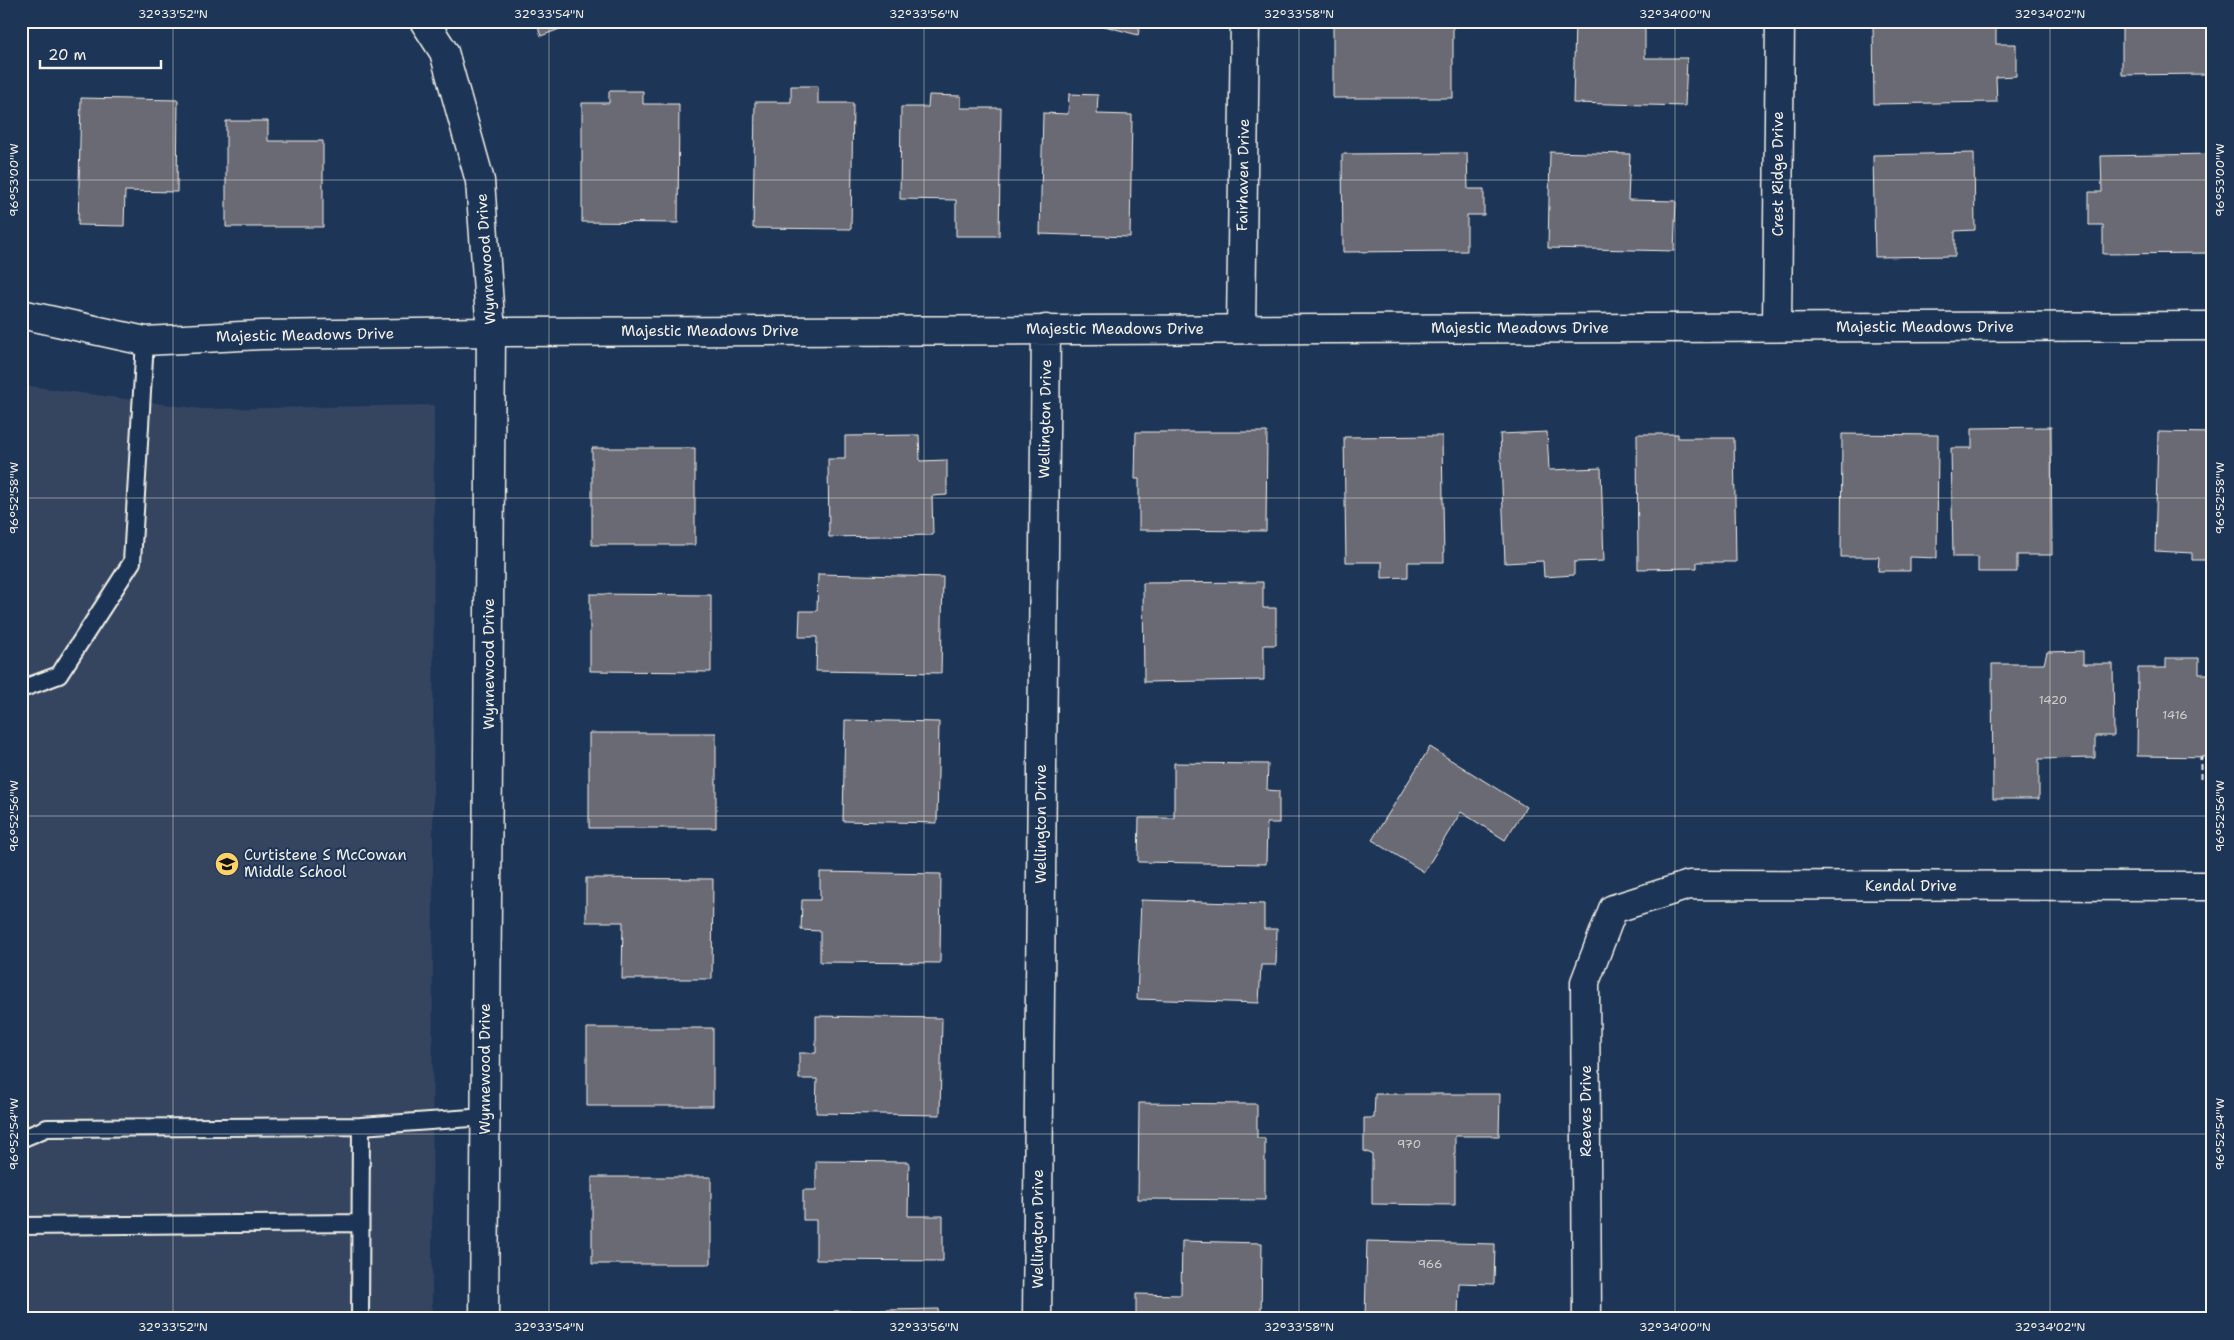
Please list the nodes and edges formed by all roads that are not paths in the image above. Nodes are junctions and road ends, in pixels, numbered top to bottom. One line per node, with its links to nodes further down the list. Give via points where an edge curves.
1 (424, 21): 9 (street, Wynnewood Drive, via 444,52 480,181)
2 (1245, 21): 8 (street, Fairhaven Drive)
3 (1780, 21): 6 (street, Crest Ridge Drive)
4 (21, 314): 10 (street, Majestic Meadows Drive)
5 (2213, 326): 6 (street, Majestic Meadows Drive)
6 (1777, 327): 8 (street, Majestic Meadows Drive)
7 (1046, 329): 8 (street, Majestic Meadows Drive); 9 (street, Majestic Meadows Drive); 21 (street, Wellington Drive)
8 (1241, 329)
9 (491, 332): 10 (street, Majestic Meadows Drive, via 261,334); 14 (street, Wynnewood Drive)
10 (144, 341): 11 (lane, via 132,562 59,675)
11 (21, 689)
12 (2213, 886): 13 (street, Kendal Drive, via 1688,885)
13 (1613, 909): 22 (street, Reeves Drive, via 1585,982)
14 (485, 1117): 15 (lane); 20 (street, Wynnewood Drive)
15 (361, 1126): 16 (lane, via 46,1128); 17 (lane)
16 (21, 1139)
17 (360, 1223): 18 (lane); 19 (lane)
18 (21, 1226)
19 (360, 1319)
20 (484, 1319)
21 (1037, 1319)
22 (1586, 1319)

